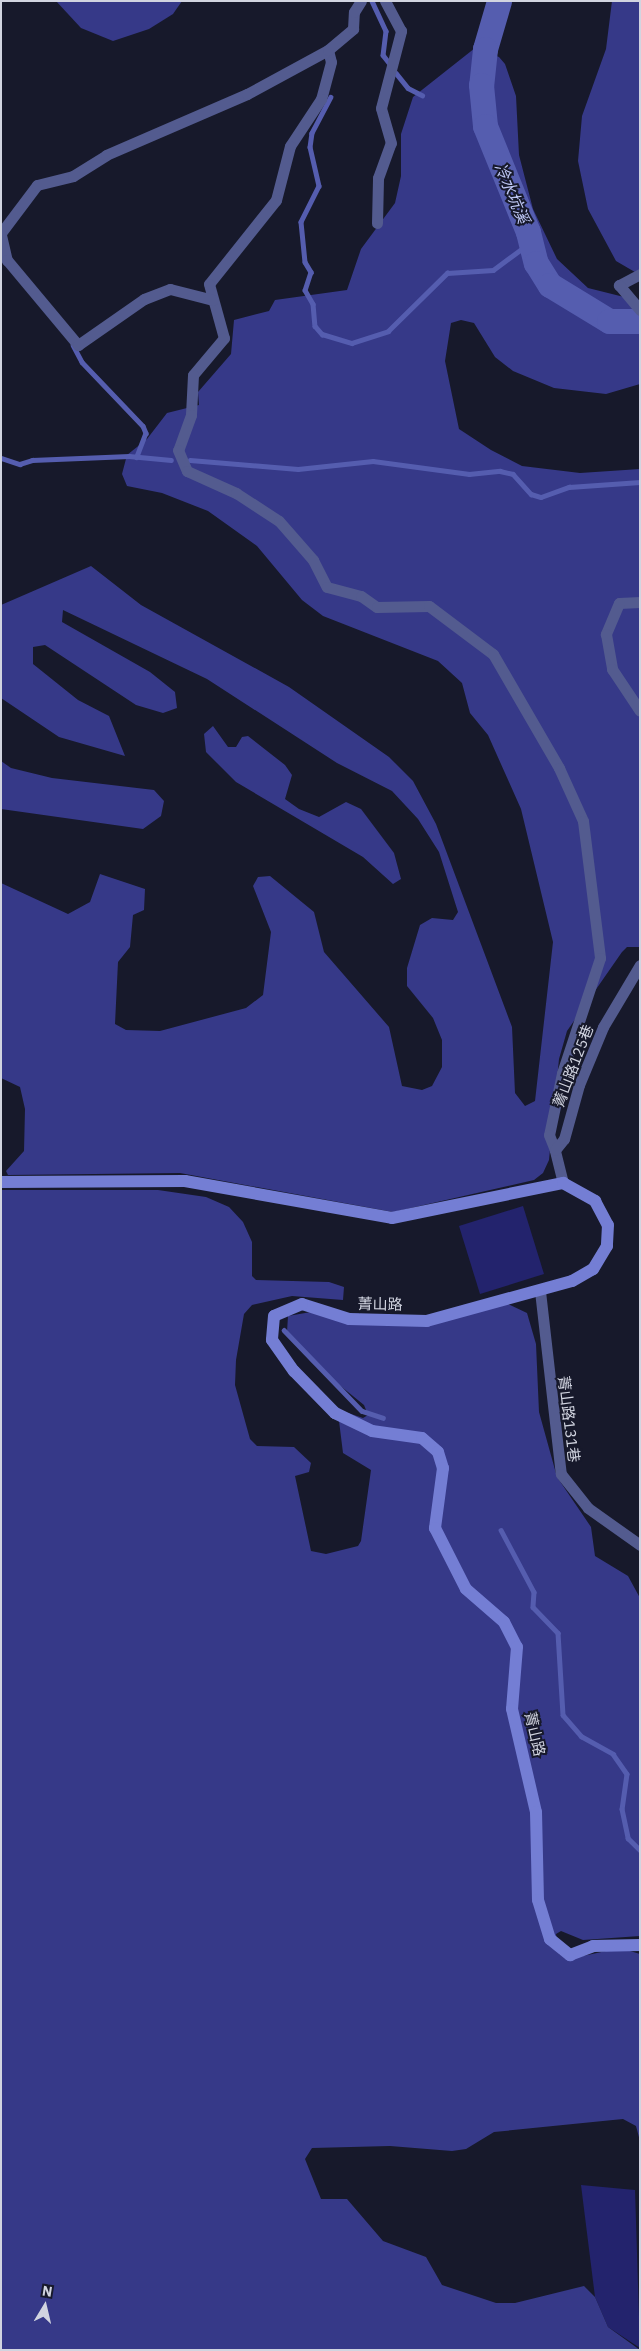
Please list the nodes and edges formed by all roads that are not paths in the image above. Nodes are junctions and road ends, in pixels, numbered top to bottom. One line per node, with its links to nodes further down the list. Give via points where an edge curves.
1 (361, 1): 3 (street, via 354,12 353,28)
2 (385, 1): 4 (street, via 402,31 381,108 391,143 378,178)
3 (328, 50): 5 (street, via 247,94 106,155 73,176 36,185); 7 (street, via 331,62 320,98 290,146 276,200 214,273 210,284)
4 (377, 223)
5 (1, 234): 7 (street, via 7,260 78,345 144,299 170,289)
6 (640, 274): 8 (street, via 619,285)
7 (214, 300): 12 (street, via 224,338 193,375 191,415 178,450 188,471 236,493 279,521 313,560 327,587 361,596 377,607 429,606 492,654 559,768 583,821 600,958 562,1073 550,1135)
8 (640, 310)
9 (640, 602): 10 (street, via 619,603 606,634 612,669)
10 (640, 711)
11 (640, 965): 12 (street, 菁山路125巷, via 604,1027 576,1093 564,1139)
12 (555, 1150): 14 (street)
13 (1, 1182): 14 (street, via 184,1181 392,1218)
14 (564, 1183): 15 (street, 菁山路, via 595,1201 608,1224 606,1246 593,1269)
15 (540, 1291): 16 (street, 菁山路131巷, via 562,1474 588,1508); 17 (street, 菁山路, via 427,1321 349,1319 302,1304 274,1316 272,1340 294,1371 335,1413 372,1431 422,1438 438,1452 442,1468 436,1528 466,1589 504,1622 517,1647 512,1709 536,1812 538,1900 550,1940 570,1955 593,1946)
16 (640, 1545)
17 (640, 1944)

